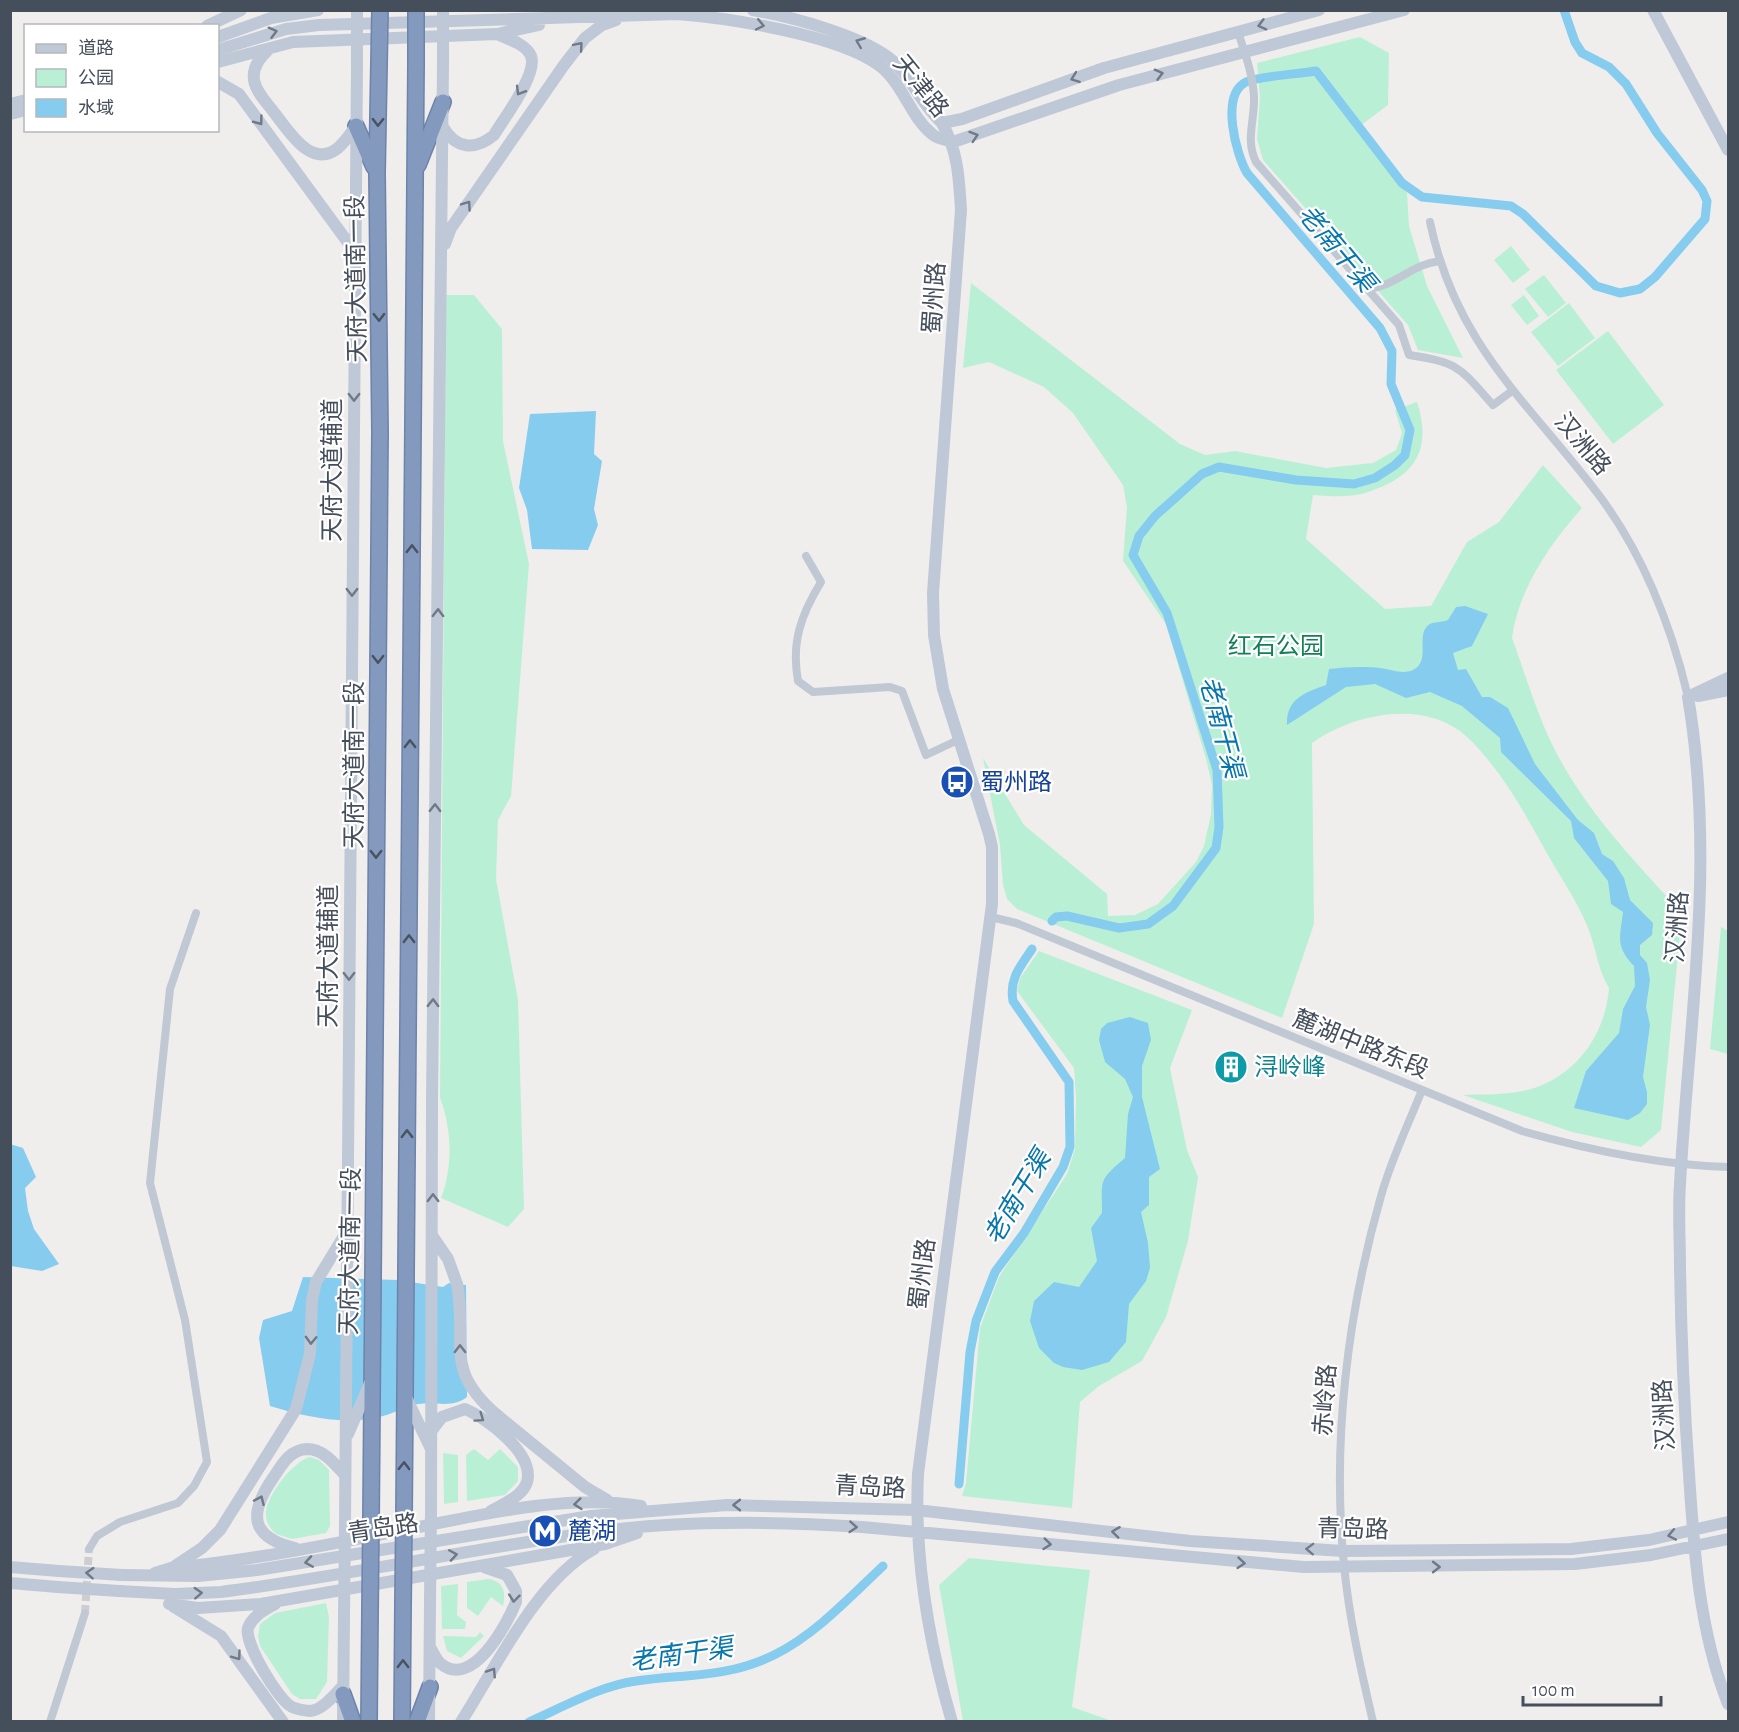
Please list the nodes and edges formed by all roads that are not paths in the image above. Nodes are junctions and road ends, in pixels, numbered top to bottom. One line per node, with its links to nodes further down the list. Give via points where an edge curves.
1 (217, 10): 14 (street)
2 (241, 10): 14 (street)
3 (318, 10): 17 (street, via 271,18)
4 (357, 10): 25 (street, 天府大道辅道, bridge)
5 (380, 10): 29 (highway, 天府大道南一段, one-way to 29, bridge)
6 (416, 10): 30 (highway, bridge)
7 (444, 10): 23 (street, bridge)
8 (753, 10): 24 (street, 天津路, one-way to 8, via 885,54 812,25)
9 (1319, 10): 15 (street, 天津路, one-way to 15)
10 (1404, 10): 20 (street, 天津路)
11 (1653, 10): 28 (street)
12 (626, 15): 13 (street, 天津路); 27 (street, 天津路, one-way to 27, via 724,17 843,48 878,64 894,79 932,135); 33 (street, one-way to 12, via 451,228 564,64 585,38 602,25)
13 (569, 19): 16 (street); 19 (street, 天津路, one-way to 13, via 286,29 319,25)
14 (209, 24)
15 (1239, 32): 20 (street); 24 (street, 天津路, one-way to 24, via 1104,68)
16 (497, 34): 18 (street); 26 (street, one-way to 26, via 525,48 531,57 529,76 494,135 486,141 475,147 464,146 449,138)
17 (219, 37)
18 (273, 45): 21 (street); 25 (street, via 256,63 254,80 258,92 299,145 312,153 326,153 338,148)
19 (219, 50)
20 (1244, 51): 27 (street, 天津路, one-way to 20, via 1119,84); 35 (street, via 1254,98 1250,151)
21 (219, 62)
22 (219, 83): 32 (street, one-way to 32, via 239,94)
23 (442, 102): 26 (street); 30 (highway)
24 (942, 123): 27 (street, 蜀州路)
25 (356, 126): 29 (highway); 32 (street, 天府大道辅道)
26 (443, 127): 33 (street)
27 (953, 142): 41 (street, 蜀州路, via 961,210 933,619 942,689)
28 (1728, 150)
29 (377, 173): 49 (highway, 天府大道南一段, one-way to 49, via 380,444)
30 (415, 173): 50 (highway, one-way to 30, via 405,1394)
31 (1430, 222): 34 (street, 汉洲路)
32 (355, 252): 47 (street, 天府大道辅道, one-way to 47)
33 (441, 257): 48 (street, one-way to 33)
34 (1440, 261): 35 (street, via 1421,265 1391,284); 36 (street, 汉洲路, via 1465,321)
35 (1367, 289): 36 (street, via 1399,325 1408,355 1447,362 1461,370 1493,405)
36 (1512, 392): 40 (street, 汉洲路, via 1596,491 1620,527 1660,609)
37 (806, 556): 41 (street, via 821,582 803,611 794,658 798,681 813,692 890,687 902,691 927,755)
38 (1728, 678): 40 (street)
39 (1728, 690): 40 (street)
40 (1688, 697): 45 (street, 汉洲路, via 1701,800 1701,897)
41 (958, 740): 43 (street, 蜀州路, via 992,847)
42 (196, 913): 66 (street, via 170,989 150,1183 184,1320 207,1462 194,1486 178,1503 120,1522 97,1536)
43 (991, 917): 44 (street, 麓湖中路东段, via 1016,923); 57 (street, 蜀州路)
44 (1422, 1090): 45 (street, 麓湖中路东段, via 1551,1139); 68 (street, 赤岭路, via 1381,1194 1349,1343 1341,1457)
45 (1681, 1164): 46 (street, 麓湖中路东段); 61 (street, 汉洲路, via 1683,1400)
46 (1728, 1167)
47 (347, 1230): 51 (street, 天府大道辅道); 72 (street, one-way to 72, via 316,1282 306,1380 296,1409 220,1530 202,1548)
48 (433, 1238): 52 (street); 55 (street, one-way to 48, bridge, via 585,1487 497,1415 480,1400 464,1376 457,1284 448,1260)
49 (371, 1380): 51 (street); 87 (highway, 天府大道南一段, bridge)
50 (410, 1416): 53 (street); 88 (highway, one-way to 50, bridge, via 404,1516)
51 (349, 1424): 54 (street)
52 (432, 1430): 53 (street); 58 (street, one-way to 58, via 442,1417 465,1409 477,1414 526,1460 527,1483 520,1494)
53 (432, 1451): 79 (street, bridge)
54 (344, 1474): 67 (street, one-way to 54, via 271,1541 263,1532 256,1514 263,1492 288,1457 301,1450 319,1451); 81 (street, bridge)
55 (607, 1500): 56 (street); 58 (street, one-way to 58)
56 (657, 1509): 57 (street, 青岛路, one-way to 56, via 795,1505); 73 (street, 青岛路, one-way to 73, via 591,1516 257,1570)
57 (916, 1510): 62 (street, 蜀州路); 68 (street, 青岛路, one-way to 57, via 1190,1541)
58 (488, 1514): 67 (street)
59 (1728, 1522): 61 (street, 青岛路)
60 (658, 1526): 62 (street, 青岛路, one-way to 62, via 794,1523); 64 (street); 75 (street, 青岛路, one-way to 60, via 231,1591 596,1532)
61 (1694, 1531): 65 (street, 汉洲路); 68 (street, 青岛路, one-way to 68, via 1571,1549)
62 (917, 1532): 71 (street, 青岛路, one-way to 71, via 1234,1563); 92 (street, 蜀州路, via 918,1565 933,1649)
63 (1728, 1539): 65 (street, 青岛路)
64 (605, 1544): 69 (street); 91 (street, one-way to 64, via 543,1592 566,1567)
65 (1695, 1547): 71 (street, 青岛路, one-way to 65, via 1575,1564); 82 (street, 汉洲路, via 1704,1624)
66 (89, 1549)
67 (302, 1550): 72 (street)
68 (1342, 1551): 71 (street, 赤岭路)
69 (477, 1566): 76 (street); 79 (street, one-way to 79, via 499,1570 514,1583 516,1602 512,1612 480,1660 466,1668 450,1668 440,1663)
70 (10, 1567): 73 (street, 青岛路, one-way to 70, bridge)
71 (1344, 1567): 93 (street, 赤岭路)
72 (171, 1568): 73 (street)
73 (141, 1577)
74 (10, 1583): 75 (street, 青岛路, bridge)
75 (137, 1593): 77 (street)
76 (280, 1600): 77 (street, via 198,1608); 81 (street, via 253,1619 248,1640 283,1698 292,1707 311,1711)
77 (169, 1604): 84 (street, one-way to 84, via 221,1636)
78 (85, 1613): 83 (street)
79 (430, 1647): 80 (street)
80 (430, 1687): 89 (highway); 90 (street)
81 (343, 1690): 85 (street); 86 (highway)
82 (1728, 1704)
83 (50, 1722)
84 (283, 1722)
85 (343, 1722)
86 (353, 1722)
87 (369, 1722)
88 (402, 1722)
89 (417, 1722)
90 (429, 1722)
91 (461, 1722)
92 (952, 1722)
93 (1373, 1722)

